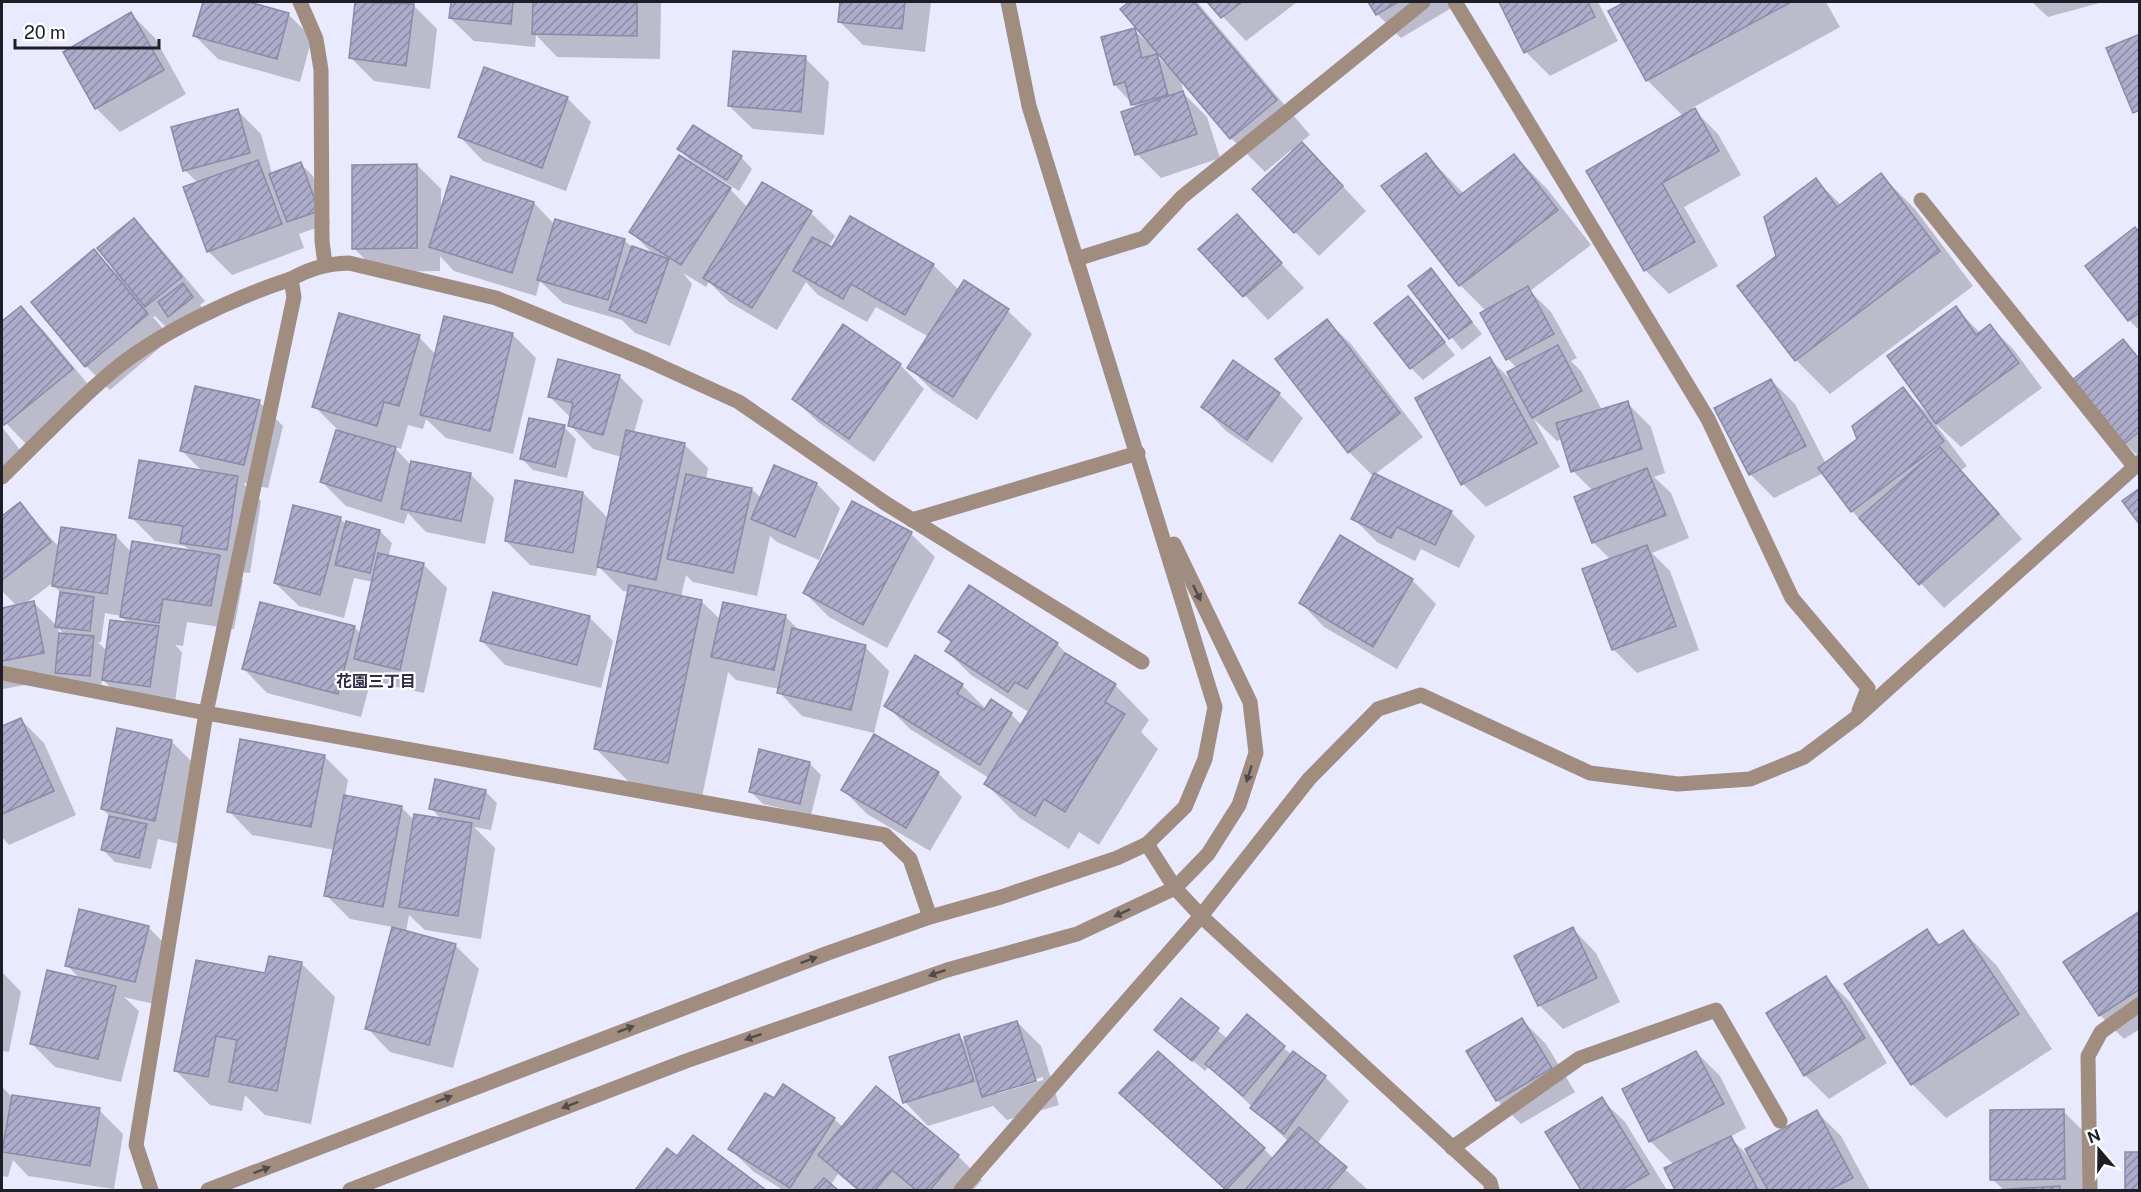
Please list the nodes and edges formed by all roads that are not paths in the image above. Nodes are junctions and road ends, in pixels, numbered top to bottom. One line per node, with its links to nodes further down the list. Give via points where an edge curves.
1 (300, 2): 7 (street, via 316,39 321,70)
2 (1008, 2): 6 (street, via 1029,106)
3 (1423, 2): 6 (street, via 1182,197 1144,238)
4 (1455, 2): 17 (street, via 1708,419 1792,598 1868,688)
5 (1921, 200): 10 (street)
6 (1076, 259): 9 (street)
7 (325, 264): 8 (street); 13 (street, via 349,263 496,298 647,360 739,402)
8 (291, 279): 11 (street, via 248,293 162,338 110,373); 16 (street, via 294,297)
9 (1138, 453): 12 (street); 13 (street)
10 (2137, 464): 17 (street)
11 (2, 477)
12 (1154, 502): 18 (street, via 1215,707 1205,759 1185,807); 19 (street, one-way to 19, via 1250,702 1256,753 1239,805 1208,854)
13 (912, 520): 14 (street)
14 (1142, 662)
15 (2, 673): 16 (street)
16 (206, 713): 20 (street, via 885,835 910,859); 26 (street, via 136,1145)
17 (1857, 717): 21 (street, via 1804,757 1750,779 1678,784 1590,773 1421,695 1378,709 1309,780)
18 (1147, 844): 19 (street); 20 (street, via 1001,897)
19 (1175, 888): 21 (street); 27 (street, one-way to 27, via 1077,934 947,970 696,1057)
20 (930, 916): 25 (street, one-way to 20, via 640,1023)
21 (1201, 916): 24 (street); 28 (street)
22 (2139, 1004): 30 (street, via 2101,1032 2088,1056)
23 (1780, 1121): 24 (street, via 1716,1010 1580,1058)
24 (1452, 1148): 29 (street, via 1490,1182)
25 (214, 1190)
26 (151, 1191)
27 (350, 1191)
28 (961, 1191)
29 (1491, 1191)
30 (2090, 1191)

